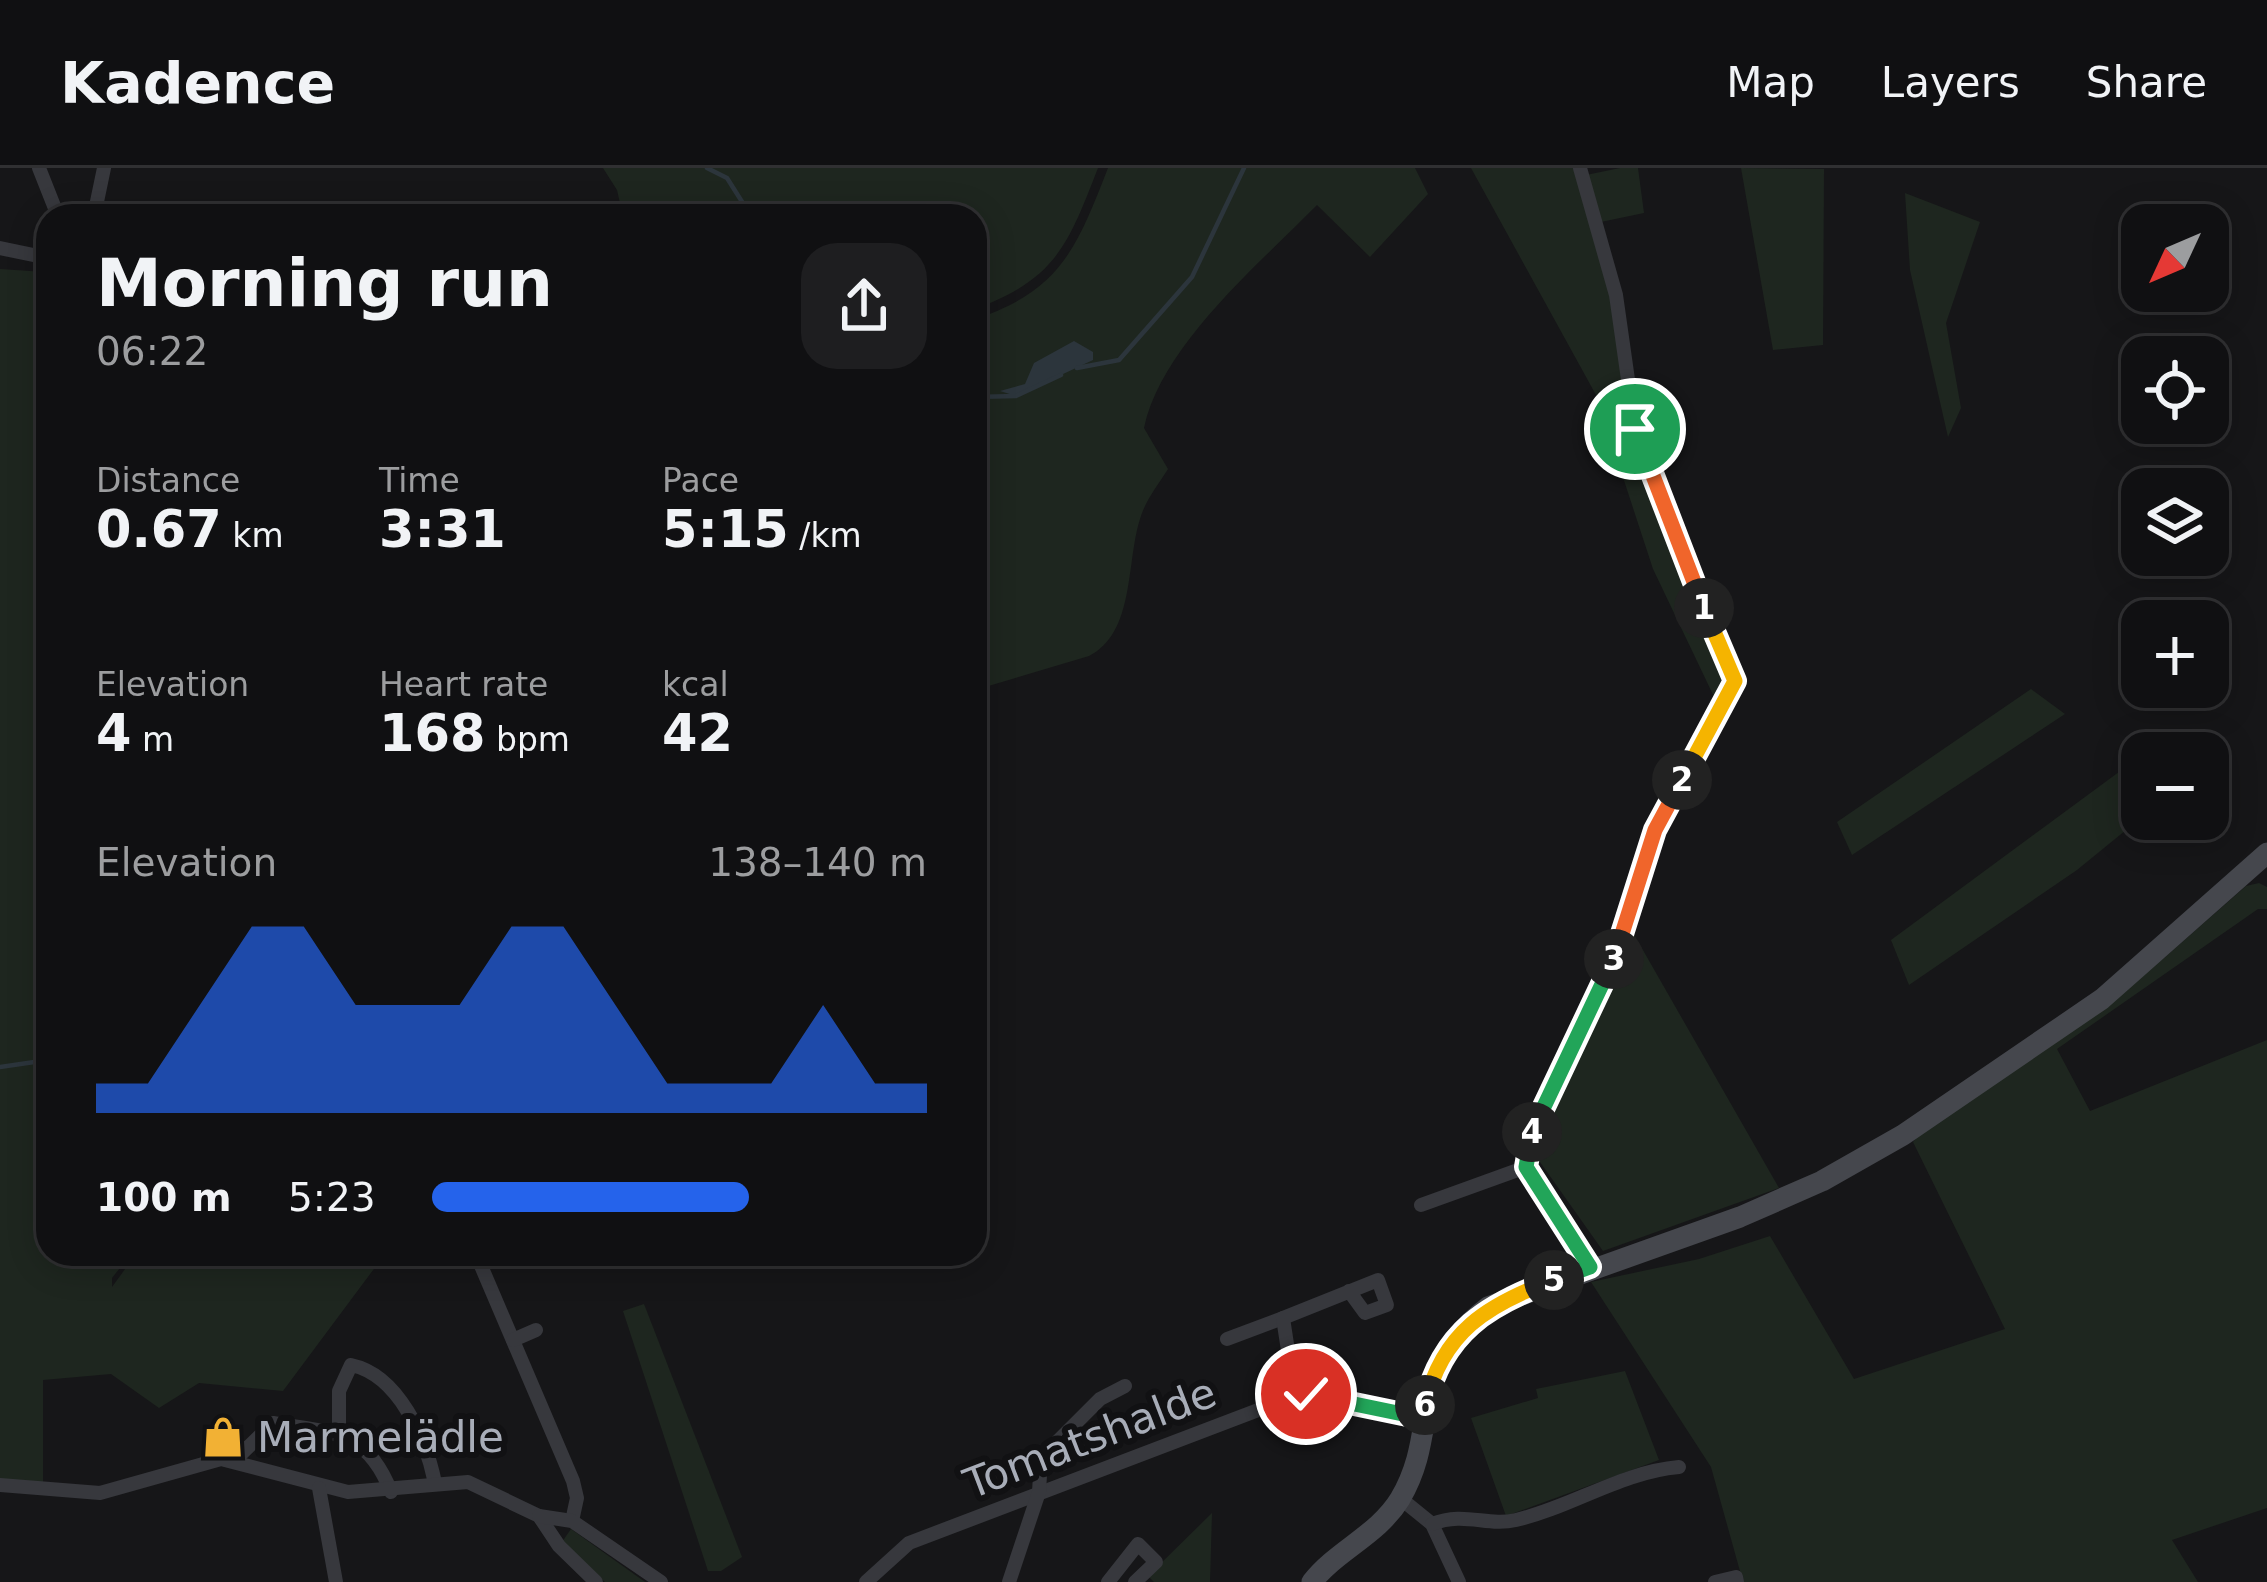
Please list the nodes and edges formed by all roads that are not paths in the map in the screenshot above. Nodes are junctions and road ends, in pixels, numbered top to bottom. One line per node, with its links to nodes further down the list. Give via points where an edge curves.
1 (39, 168): 4 (street)
2 (104, 168): 5 (street)
3 (1580, 168): 9 (street, via 1620,316 1635,429 1735,681 1655,830 1625,933 1529,1138)
4 (53, 204)
5 (96, 204)
6 (0, 248): 7 (street)
7 (36, 256)
8 (2262, 866): 12 (street, via 2102,999 1904,1135 1780,1201)
9 (1526, 1167): 10 (street); 12 (street)
10 (1421, 1205)
11 (481, 1266): 17 (street)
12 (1590, 1267): 20 (street, via 1477,1315 1437,1365)
13 (1349, 1291): 14 (street)
14 (1283, 1318): 16 (street); 19 (street)
15 (536, 1330): 17 (street)
16 (1227, 1339)
17 (513, 1340): 31 (street, via 573,1481)
18 (1125, 1386): 28 (street, via 1100,1399 1041,1458)
19 (1295, 1396): 20 (street, Tomatshalde); 28 (street, Tomatshalde)
20 (1422, 1418): 29 (street)
21 (339, 1432): 22 (street, via 273,1423); 24 (street, via 342,1381 351,1365 368,1369 426,1440); 27 (street, via 376,1456)
22 (235, 1460): 25 (street, via 100,1493); 26 (street)
23 (1679, 1467): 32 (street, via 1652,1469 1512,1522 1466,1515)
24 (434, 1483): 27 (street); 30 (street, via 482,1486)
25 (0, 1484)
26 (319, 1488): 27 (street); 33 (street)
27 (391, 1492)
28 (1039, 1492): 36 (street, Tomatshalde, via 909,1543); 37 (street)
29 (1400, 1498): 32 (street); 40 (street)
30 (539, 1516): 31 (street); 34 (street)
31 (572, 1521): 35 (street)
32 (1432, 1524): 41 (street)
33 (336, 1582)
34 (596, 1582)
35 (661, 1582)
36 (866, 1582)
37 (1009, 1582)
38 (1108, 1582): 39 (street, via 1138,1544 1156,1562)
39 (1136, 1582)
40 (1312, 1582)
41 (1459, 1582)
42 (1714, 1582): 43 (street)
43 (1737, 1582)

